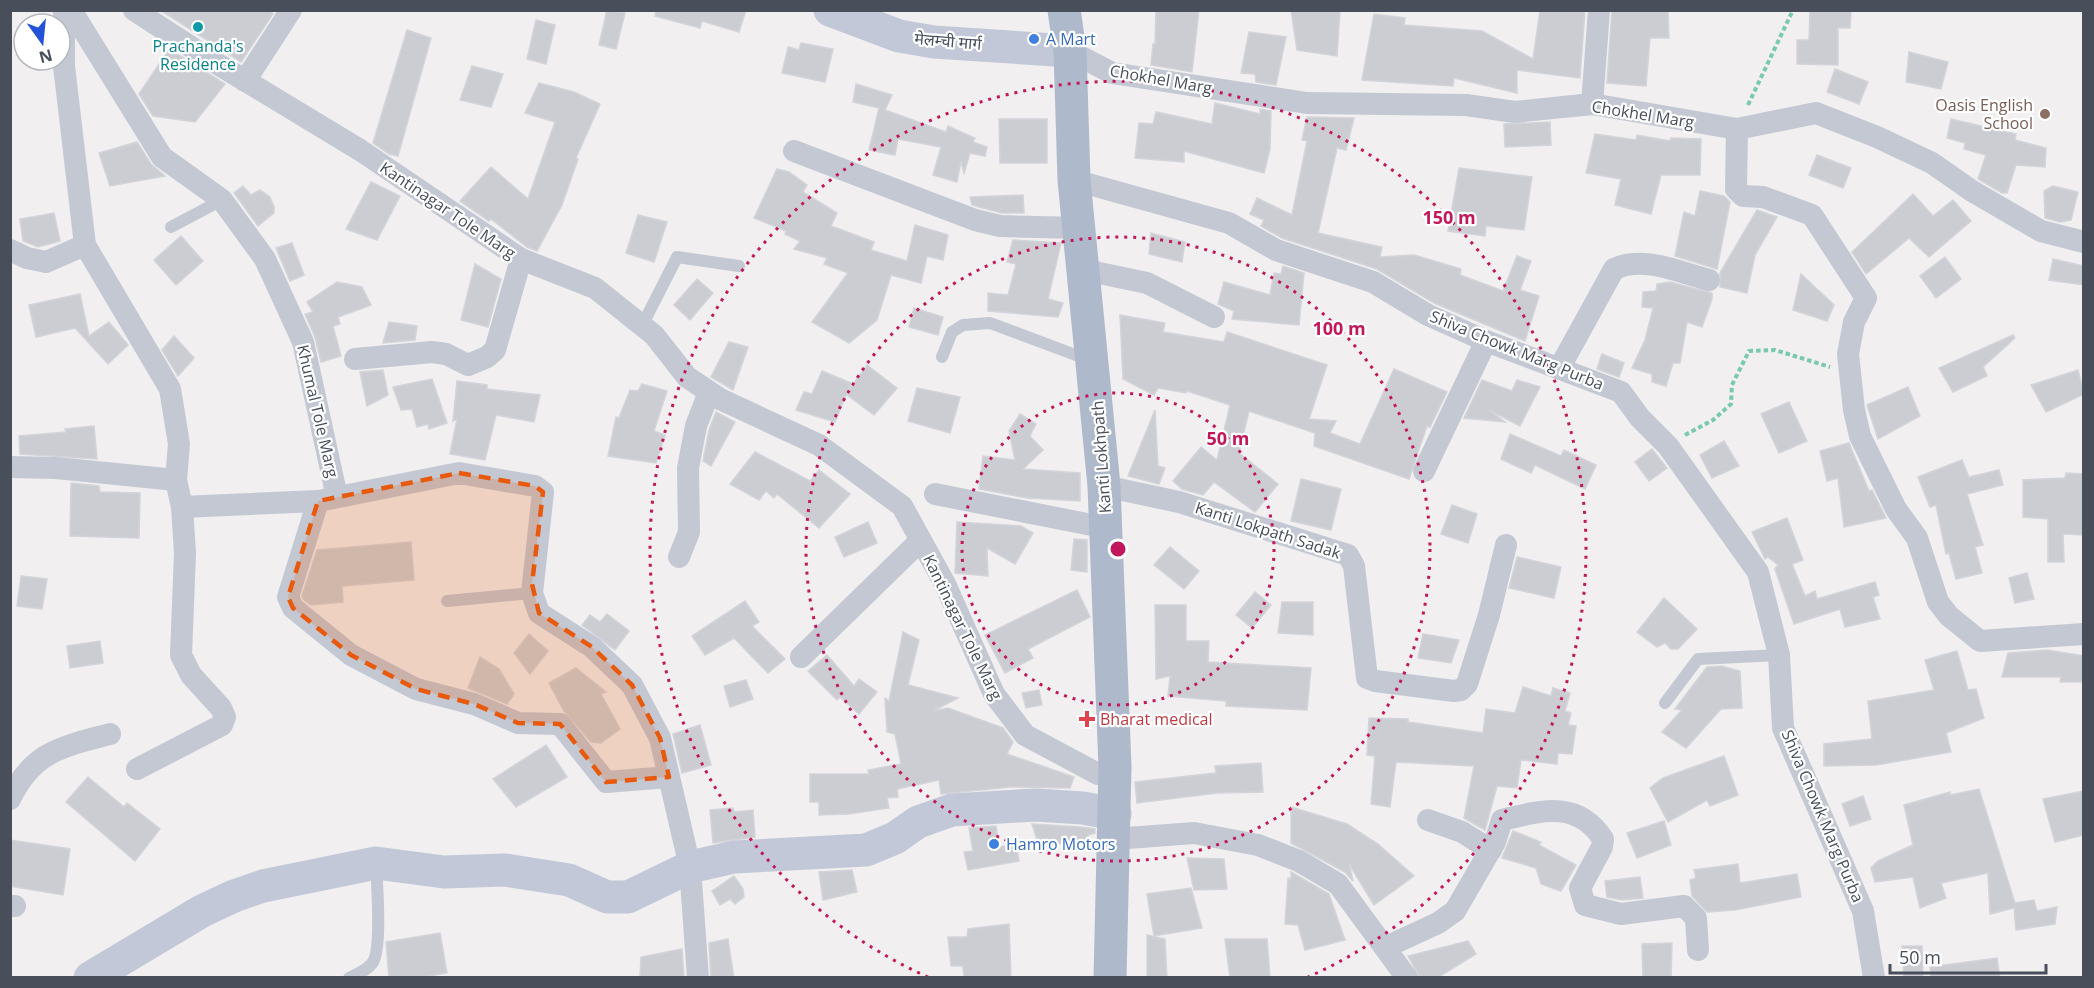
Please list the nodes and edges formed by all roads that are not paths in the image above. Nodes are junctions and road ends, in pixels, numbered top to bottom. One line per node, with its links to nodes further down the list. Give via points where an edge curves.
1 (64, 10): 18 (street, via 64,66)
2 (70, 10): 14 (street, Khumal Tole Marg, via 162,157)
3 (135, 10): 9 (street, Kantinagar Tole Marg)
4 (291, 10): 9 (street)
5 (830, 10): 8 (main road, मेलम्ची मार्ग, via 899,36 934,42)
6 (1064, 10): 8 (main road, Kanti Lokhpath)
7 (1599, 10): 10 (street)
8 (1070, 51): 10 (street, Chokhel Marg, via 1112,73 1307,103 1466,105 1515,112); 13 (main road, Kanti Lokhpath)
9 (245, 81): 20 (street, Kantinagar Tole Marg, via 360,150)
10 (1592, 104): 11 (street, Chokhel Marg)
11 (1737, 129): 17 (street, Chokhel Marg, via 1815,113 1932,163 1972,192 2042,231); 45 (street, via 1736,189 1743,196 1763,197 1812,215 1866,298 1854,322 1848,354 1860,436 1896,509 1917,538 1938,602 1949,616 1980,640)
12 (794, 151): 16 (street, via 975,220 1000,226)
13 (1074, 180): 16 (main road, Kanti Lokhpath); 26 (street, Shiva Chowk Marg Purba, via 1229,223 1276,250 1372,282 1428,315)
14 (222, 200): 15 (lane); 37 (street, Khumal Tole Marg, via 265,259 303,342)
15 (171, 227)
16 (1080, 228): 22 (main road, Kanti Lokhpath)
17 (2084, 242)
18 (85, 245): 19 (street, via 46,262); 34 (street, via 170,389 179,444)
19 (10, 250)
20 (521, 259): 25 (street, Kantinagar Tole Marg, via 595,288); 28 (street, via 495,350 487,357 468,365 432,352)
21 (740, 266): 25 (lane, via 677,257)
22 (1085, 270): 24 (street, via 1147,283); 29 (main road, Kanti Lokhpath)
23 (1709, 280): 30 (street, via 1644,263 1626,263 1614,269)
24 (1214, 316)
25 (642, 326): 31 (street, Kantinagar Tole Marg, via 654,335 687,377)
26 (1486, 341): 30 (street, Shiva Chowk Marg Purba); 33 (street)
27 (942, 357): 29 (lane, via 952,332 963,325 990,323)
28 (355, 359)
29 (1093, 361): 35 (main road, Kanti Lokhpath)
30 (1560, 367): 46 (street, Shiva Chowk Marg Purba, via 1621,392 1668,446 1758,572)
31 (709, 392): 40 (street, Kantinagar Tole Marg, via 819,445 902,506); 42 (street, via 696,426 688,468 689,532)
32 (10, 467): 34 (street)
33 (1424, 471)
34 (177, 480): 38 (street)
35 (1104, 486): 39 (main road, Kanti Lokhpath); 41 (street, Kanti Lokpath Sadak, via 1179,502 1348,555 1354,566 1365,643 1364,673 1375,681 1454,691 1467,684 1490,615)
36 (935, 494): 39 (street, via 1096,526)
37 (328, 499): 38 (street); 43 (street, Khumal Tole Marg, via 459,473 535,486 543,492 544,502); 52 (street, via 288,597 293,608 351,655 416,689 474,704 513,721 560,724 606,782)
38 (182, 507): 51 (street, via 185,554 181,655 191,675 225,717 222,725)
39 (1106, 522): 50 (main road, Kanti Lokhpath)
40 (920, 541): 47 (street); 50 (street, Kantinagar Tole Marg, via 945,584 994,694 1025,735 1098,774)
41 (1506, 545)
42 (679, 557)
43 (532, 593): 44 (lane); 52 (street, via 539,613 592,647 632,685 660,738)
44 (447, 601)
45 (2084, 634)
46 (1779, 656): 48 (lane, via 1698,659); 66 (street, Shiva Chowk Marg Purba, via 1783,728 1863,910)
47 (801, 657)
48 (1665, 704)
49 (110, 734): 53 (street, via 57,748 27,770)
50 (1115, 767): 55 (main road, Kanti Lokhpath)
51 (137, 769)
52 (669, 777): 58 (street)
53 (10, 799)
54 (1428, 820): 56 (street, via 1462,831)
55 (1115, 827): 58 (main road, via 1083,808 1035,805 952,810 918,822 895,838 866,850 734,857); 59 (street, via 1194,833 1258,845 1299,861 1338,884); 64 (main road, Kanti Lokhpath)
56 (1491, 850): 59 (street, via 1455,911); 60 (street, via 1502,820 1557,809 1568,811 1586,820 1603,839 1580,888 1585,904 1622,914 1684,906 1696,918)
57 (376, 863): 58 (main road, via 444,872 505,870 568,880 607,897 628,897); 61 (main road, via 263,886 234,896 202,910); 62 (lane, via 377,948 372,963)
58 (690, 867): 63 (street)
59 (1386, 947): 65 (street)
60 (1698, 950)
61 (90, 978)
62 (349, 978)
63 (698, 978)
64 (1110, 978)
65 (1407, 978)
66 (1874, 978)

